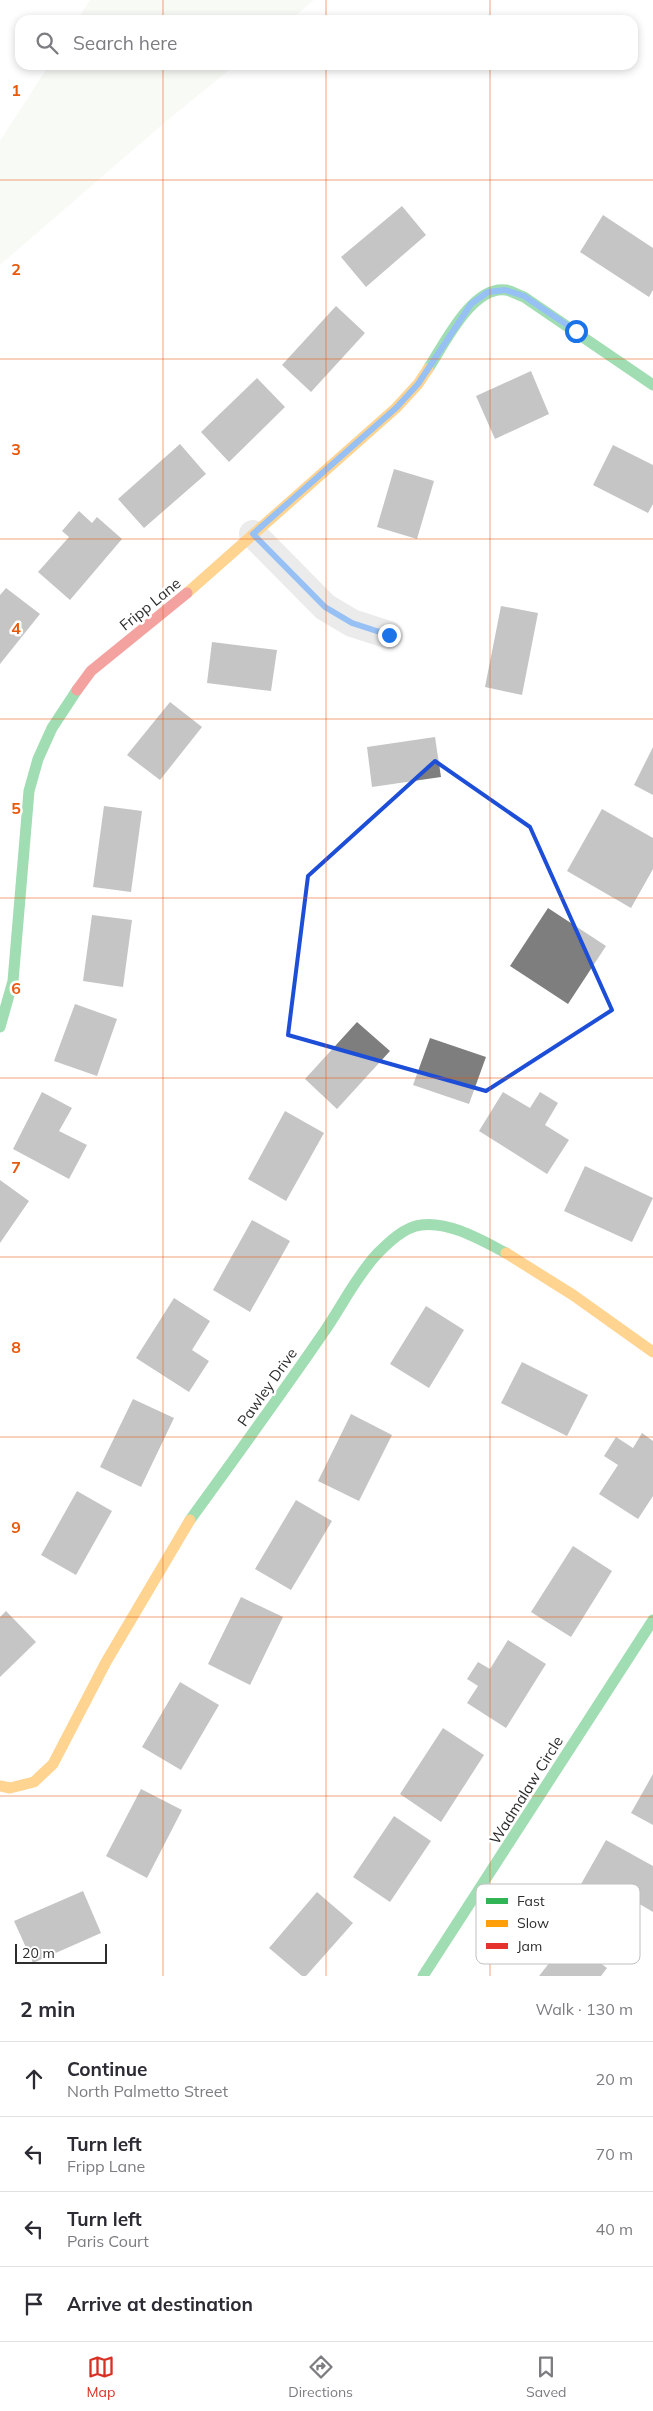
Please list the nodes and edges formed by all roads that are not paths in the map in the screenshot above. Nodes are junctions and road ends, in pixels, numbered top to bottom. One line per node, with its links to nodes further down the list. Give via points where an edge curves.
1 (653, 385): 2 (street, Fripp Lane, via 524,296 505,290 488,292 471,304 418,384 396,408)
2 (253, 534): 3 (street, via 325,607 352,623); 4 (street, Fripp Lane, via 204,579 91,671 52,728 38,759 30,791 13,981)
3 (389, 635)
4 (0, 1027)
5 (653, 1352): 7 (street, Pawley Drive, via 486,1242 441,1224 421,1225 402,1232 381,1250 342,1300 326,1330 185,1528 106,1662 53,1764 34,1782 10,1788)
6 (653, 1620): 8 (street, Wadmalaw Circle)
7 (0, 1786)
8 (482, 1884)
9 (476, 1894): 10 (street, Wadmalaw Circle)
10 (423, 1976)

